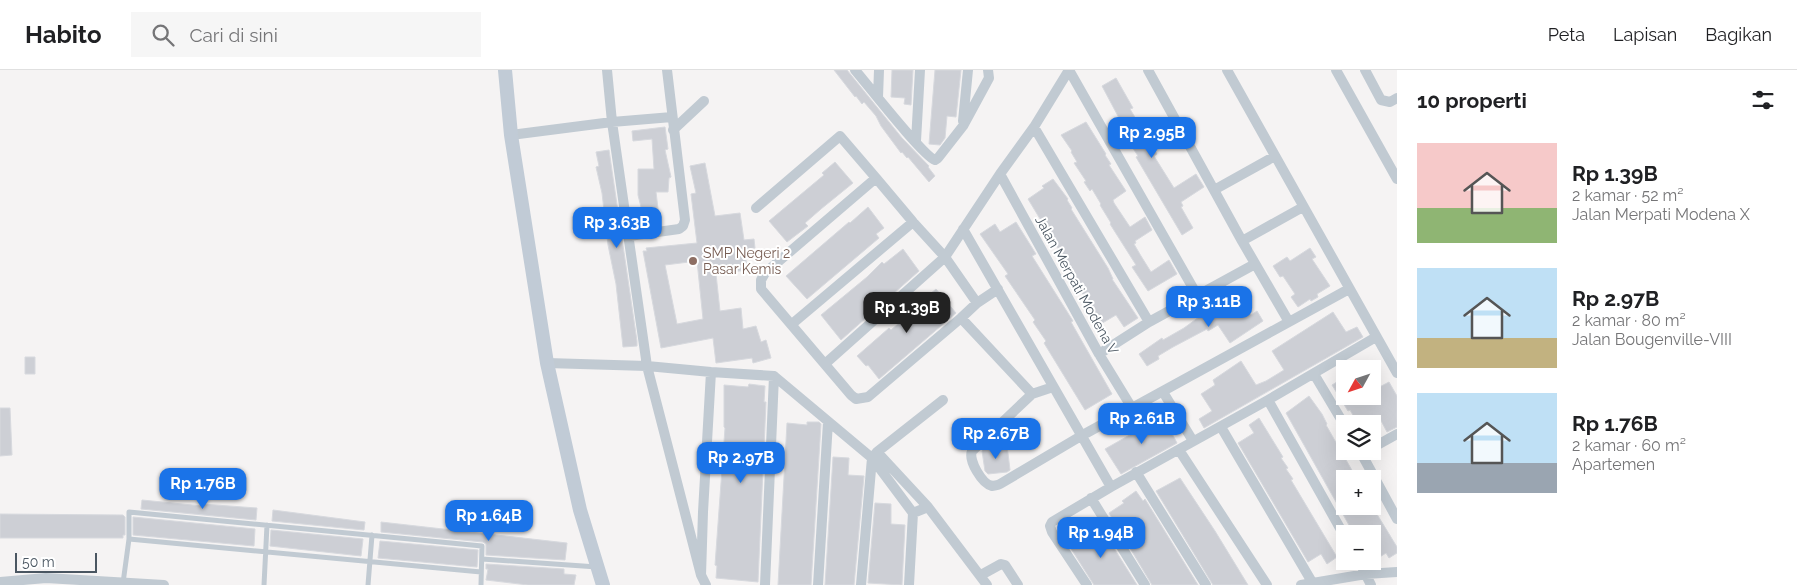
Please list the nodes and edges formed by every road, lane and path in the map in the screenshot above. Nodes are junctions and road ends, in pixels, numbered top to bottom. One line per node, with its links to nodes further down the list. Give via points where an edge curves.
1 (505, 70): 22 (street)
2 (607, 70): 18 (street)
3 (667, 70): 17 (street)
4 (855, 70): 14 (street)
5 (879, 70): 14 (street)
6 (920, 70): 23 (street)
7 (968, 70): 19 (street)
8 (988, 70): 19 (street, via 989,78)
9 (1069, 70): 20 (street); 39 (street)
10 (1148, 70): 28 (street)
11 (1227, 70): 24 (street)
12 (1336, 70): 27 (street)
13 (1365, 70): 15 (street, via 1381,100 1390,102)
14 (878, 97): 23 (street)
15 (1397, 98)
16 (704, 101): 21 (street)
17 (672, 117): 18 (street); 21 (street)
18 (612, 122): 22 (street); 33 (street)
19 (962, 126): 23 (street, via 937,159 932,160)
20 (1034, 127): 25 (street); 42 (street)
21 (673, 130): 33 (street, via 685,220 683,226)
22 (511, 135): 47 (street)
23 (916, 141)
24 (1274, 156): 28 (street); 29 (street)
25 (1000, 174): 32 (street); 46 (street, Jalan Merpati Modena V)
26 (876, 178): 30 (street, via 840,136); 31 (street); 44 (street, via 765,273 761,289)
27 (1397, 179)
28 (1214, 190): 34 (street)
29 (1303, 207): 34 (street); 38 (street)
30 (756, 208)
31 (913, 222): 35 (street); 44 (street)
32 (963, 229): 35 (street); 37 (street)
33 (629, 236): 49 (street)
34 (1242, 241): 36 (street)
35 (945, 257): 40 (street); 48 (street)
36 (1255, 264): 39 (street); 43 (street)
37 (998, 289): 40 (street); 54 (street)
38 (1349, 289): 43 (street); 45 (street)
39 (1197, 295): 42 (street)
40 (977, 303): 41 (street)
41 (961, 318): 48 (street, via 864,399 851,395); 56 (street)
42 (1150, 322): 46 (street)
43 (1289, 322): 55 (street)
44 (792, 324): 48 (street)
45 (1376, 337): 51 (street); 52 (street)
46 (1098, 354): 59 (street, Jalan Merpati Modena V)
47 (547, 363): 49 (street); 83 (street, via 580,510)
48 (826, 363)
49 (647, 366): 50 (street); 88 (street)
50 (711, 372): 53 (street); 88 (street)
51 (1397, 373)
52 (1314, 374): 58 (street); 60 (street)
53 (774, 376): 61 (street); 99 (street)
54 (1053, 387): 56 (street); 64 (street)
55 (1163, 392): 59 (street); 65 (street)
56 (1032, 394): 64 (street, via 972,451 971,462 986,483 992,486 1000,484)
57 (943, 400): 68 (street)
58 (1268, 400): 62 (street); 77 (street)
59 (1132, 408): 64 (street)
60 (1338, 415)
61 (828, 422): 68 (street); 100 (street)
62 (1221, 427): 65 (street); 91 (street)
63 (1397, 434): 66 (street)
64 (1081, 436): 71 (street)
65 (1194, 441): 67 (street)
66 (1381, 443)
67 (1179, 450): 70 (street); 108 (street)
68 (874, 455): 73 (street); 74 (street); 101 (street)
69 (1367, 460): 75 (street)
70 (1136, 472): 71 (street); 107 (street)
71 (1111, 487): 72 (street)
72 (1091, 498): 105 (street, via 1054,520 1050,526); 106 (street)
73 (928, 507): 74 (street); 89 (street)
74 (913, 512): 102 (street)
75 (1397, 519)
76 (267, 524): 78 (lane); 79 (lane, via 129,512); 80 (lane)
77 (1338, 525)
78 (372, 535): 81 (lane, via 482,546); 82 (lane)
79 (129, 539): 80 (lane); 92 (lane)
80 (266, 552): 82 (lane); 94 (lane)
81 (482, 558): 83 (lane); 85 (lane)
82 (370, 562): 85 (lane); 95 (lane)
83 (598, 567): 97 (street)
84 (1364, 570): 87 (street)
85 (481, 572): 96 (lane)
86 (1397, 572): 87 (street)
87 (1366, 574): 91 (street); 110 (street)
88 (701, 575): 98 (street)
89 (981, 575): 103 (street); 104 (street, via 998,564 1005,565)
90 (0, 582): 92 (street, via 46,578)
91 (1312, 582): 109 (street)
92 (122, 584): 93 (street)
93 (164, 585)
94 (264, 585)
95 (368, 585)
96 (480, 585)
97 (603, 585)
98 (706, 585)
99 (765, 585)
100 (818, 585)
101 (861, 585)
102 (908, 585)
103 (987, 585)
104 (1018, 585)
105 (1086, 585)
106 (1145, 585)
107 (1206, 585)
108 (1267, 585)
109 (1301, 585)
110 (1371, 585)

